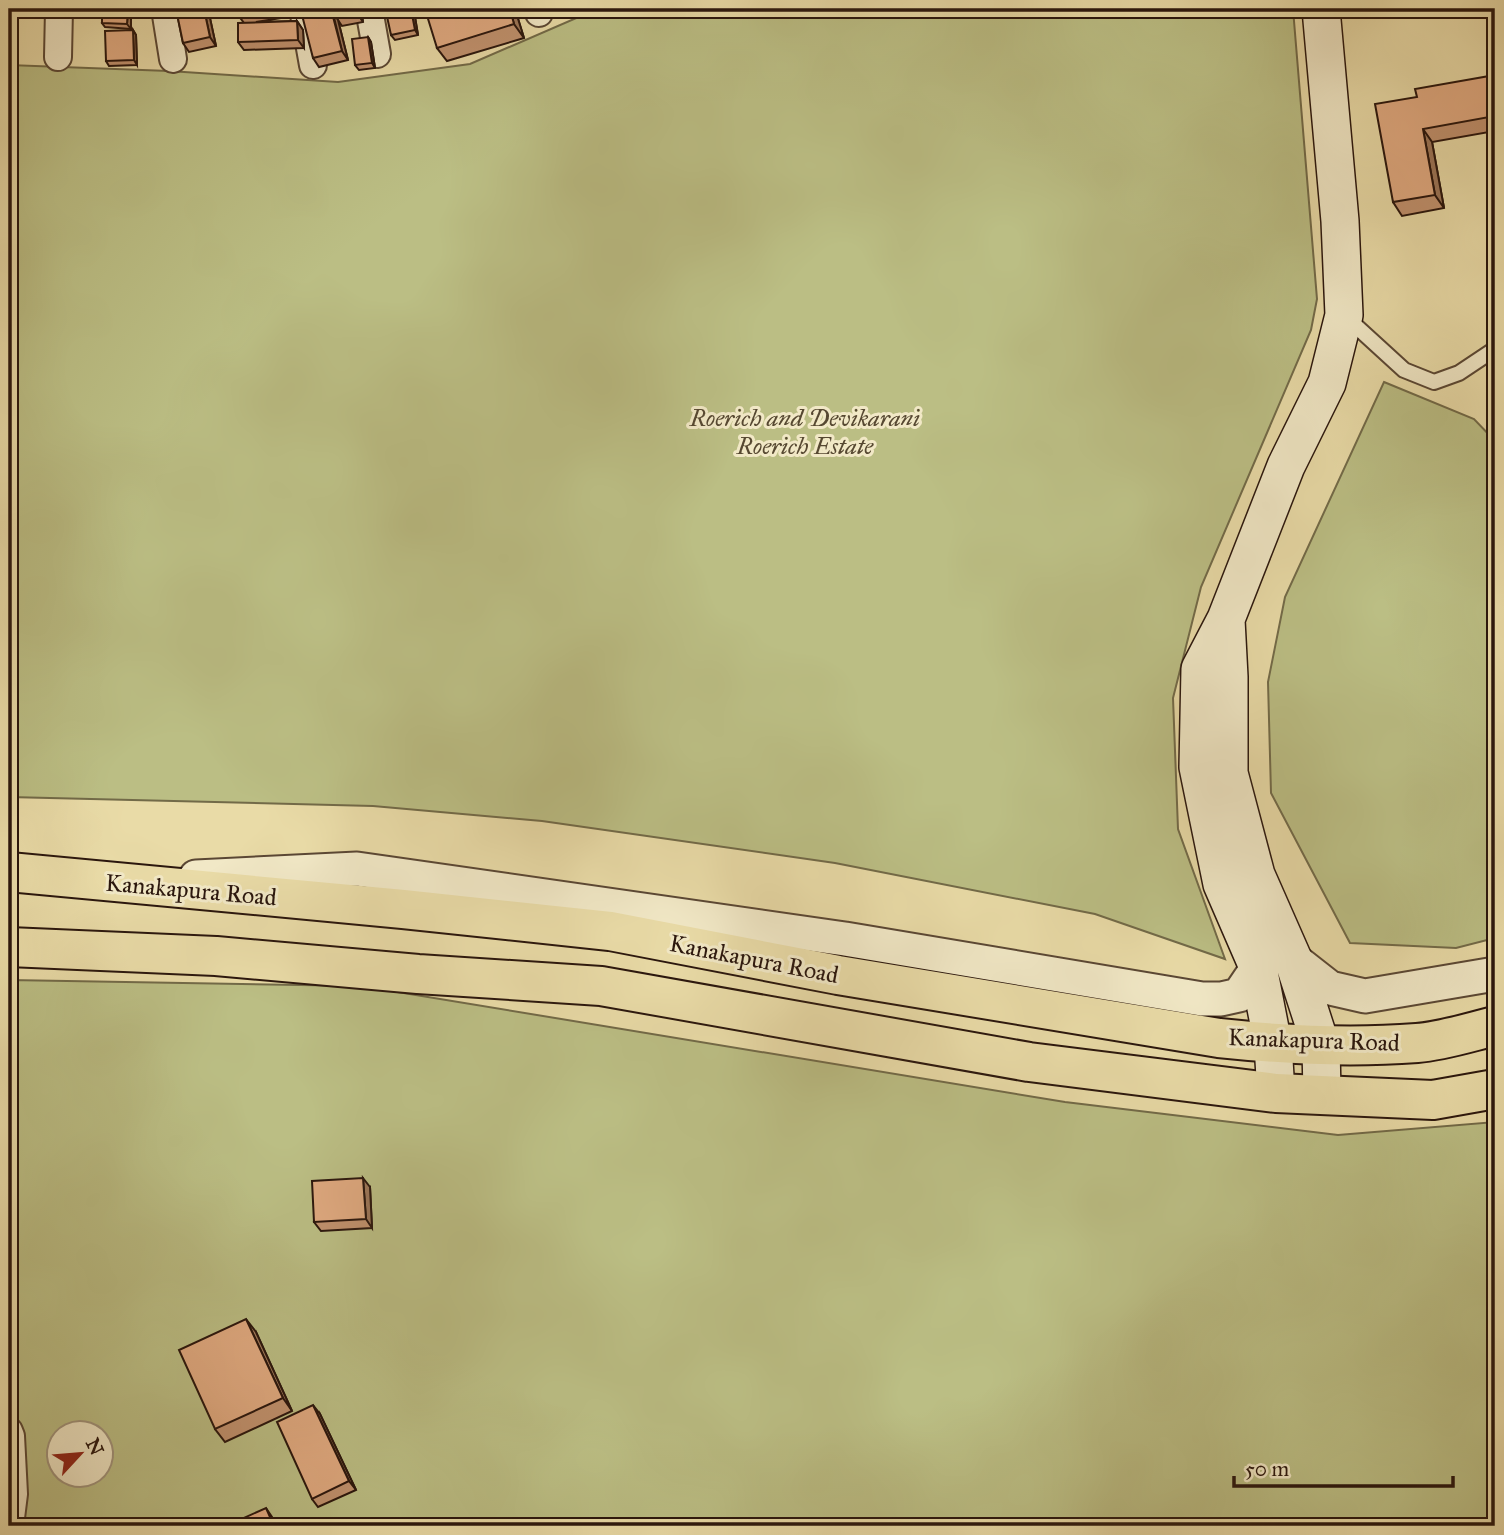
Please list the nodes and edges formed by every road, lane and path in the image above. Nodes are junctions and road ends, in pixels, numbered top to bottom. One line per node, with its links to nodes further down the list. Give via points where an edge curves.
1 (59, 9): 7 (street)
2 (165, 9): 8 (street)
3 (303, 9): 9 (street)
4 (369, 9): 6 (street)
5 (1321, 9): 10 (main road)
6 (377, 54)
7 (58, 57)
8 (173, 60)
9 (313, 65)
10 (1344, 315): 11 (lane, via 1404,370 1434,382 1459,373); 12 (main road, via 1327,383 1286,466)
11 (1495, 349)
12 (1226, 619): 16 (main road, via 1229,773 1256,875); 17 (main road, via 1200,669 1198,767 1222,884)
13 (9, 872): 14 (highway, Kanakapura Road)
14 (92, 882): 17 (street, via 357,869 832,936 1202,999 1239,995); 20 (highway, Kanakapura Road, via 610,931 838,975)
15 (9, 947): 23 (highway, Kanakapura Road, via 216,956 601,986 1029,1062)
16 (1293, 959): 18 (street, via 1330,988 1365,996); 21 (main road)
17 (1258, 967): 20 (main road)
18 (1495, 974)
19 (1495, 1026): 21 (highway, Kanakapura Road, via 1419,1043)
20 (1273, 1044): 21 (highway, Kanakapura Road); 23 (main road)
21 (1321, 1046): 24 (main road)
22 (1495, 1089): 24 (highway, Kanakapura Road, via 1433,1100)
23 (1276, 1093): 24 (highway, Kanakapura Road)
24 (1322, 1094)
25 (9, 1431): 26 (street, via 14,1494)
26 (10, 1526)

